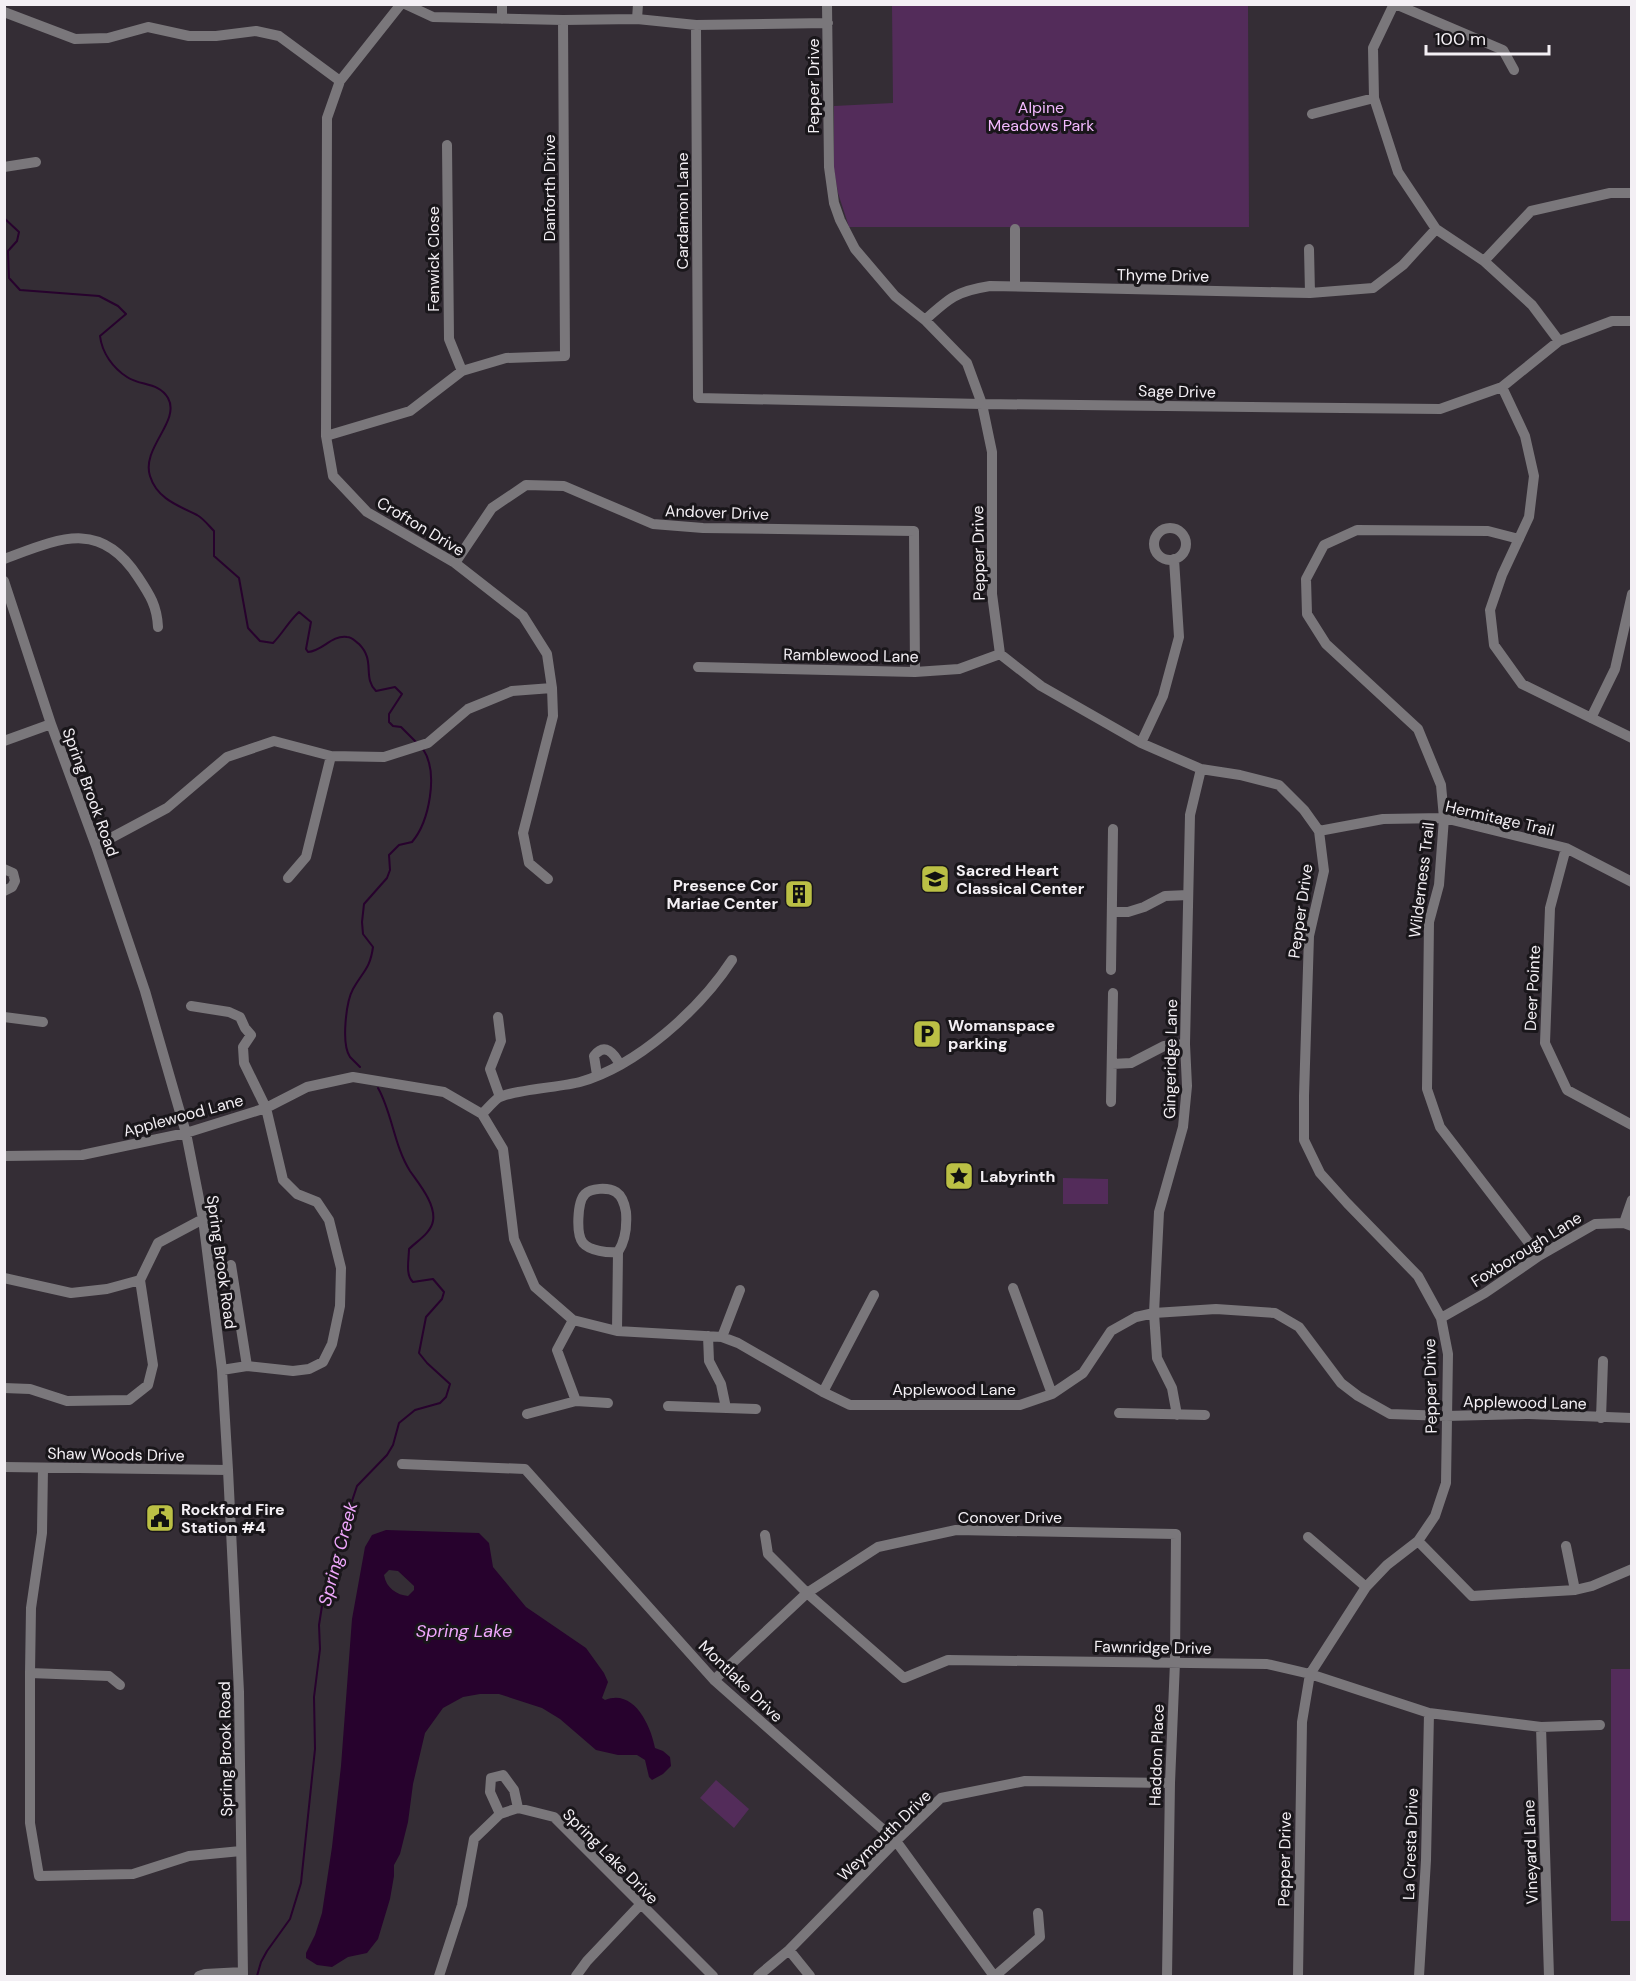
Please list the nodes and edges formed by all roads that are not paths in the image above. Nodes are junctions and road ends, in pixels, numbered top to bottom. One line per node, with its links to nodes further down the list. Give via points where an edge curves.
1 (403, 4): 7 (street, via 433,17); 13 (street, Crofton Drive)
2 (502, 4): 7 (street)
3 (638, 4): 8 (street)
4 (828, 4): 10 (street, Pepper Drive)
5 (1394, 4): 12 (street, via 1503,50); 14 (street, via 1373,48)
6 (4, 12): 13 (street, via 75,39 108,38 148,27 189,36 256,31 279,36)
7 (502, 19): 9 (street)
8 (637, 19): 9 (street); 11 (street)
9 (563, 20): 29 (street, Danforth Drive, via 565,356 506,358)
10 (828, 23): 11 (street); 26 (street, Pepper Drive, via 829,167 834,203 855,249 894,296)
11 (696, 24): 31 (street, Cardamon Lane)
12 (1514, 70)
13 (340, 81): 33 (street, Crofton Drive, via 327,118)
14 (1374, 98): 15 (street); 21 (street, via 1398,172)
15 (1312, 114)
16 (447, 145): 29 (street, Fenwick Close, via 449,339)
17 (36, 162): 18 (street)
18 (4, 167)
19 (1632, 193): 23 (street, via 1610,193 1531,211)
20 (1015, 229): 24 (street)
21 (1436, 229): 23 (street); 25 (street, Thyme Drive, via 1403,265 1373,288)
22 (1308, 249): 25 (street)
23 (1484, 261): 28 (street, via 1532,305)
24 (1015, 286): 25 (street, Thyme Drive); 26 (street, Thyme Drive, via 965,291)
25 (1311, 293)
26 (925, 320): 32 (street, Pepper Drive, via 967,363)
27 (1632, 321): 28 (street, Sage Drive, via 1612,321)
28 (1559, 341): 30 (street, Sage Drive)
29 (462, 371): 33 (street, via 410,411)
30 (1502, 387): 32 (street, Sage Drive, via 1440,409); 34 (street, via 1525,436 1534,476 1529,517)
31 (698, 398): 32 (street, Sage Drive)
32 (982, 404): 42 (street, Pepper Drive, via 992,452 992,594)
33 (326, 436): 37 (street, Crofton Drive, via 333,476 367,512)
34 (1519, 539): 46 (street, via 1490,610 1494,645 1522,684); 53 (street, Wilderness Trail, via 1488,531 1357,530 1324,545 1306,579 1307,614 1326,644 1418,729 1441,785)
35 (4, 559): 41 (street, via 72,538 91,539 111,547 130,563 141,581 158,610)
36 (1174, 559): 50 (street, via 1179,637 1163,696)
37 (455, 563): 44 (street, Andover Drive, via 492,508 526,485 564,486 653,524 914,531); 45 (street, Crofton Drive, via 523,616 547,654)
38 (4, 581): 47 (street, Spring Brook Road)
39 (1632, 594): 40 (street)
40 (1629, 621): 46 (street, via 1615,669)
41 (158, 627)
42 (1000, 654): 44 (street, Ramblewood Lane, via 959,669); 50 (street, Pepper Drive, via 1041,686)
43 (698, 667): 44 (street, Ramblewood Lane)
44 (915, 672)
45 (552, 688): 51 (street, via 512,691 468,709 425,744 384,757); 60 (street, Crofton Drive, via 553,716 523,833 529,863)
46 (1592, 718): 48 (street)
47 (51, 724): 49 (street); 56 (street, Spring Brook Road)
48 (1632, 738)
49 (4, 741)
50 (1141, 743): 52 (street, Pepper Drive)
51 (331, 756): 56 (street, via 274,741 226,757 167,808); 59 (street, via 306,857)
52 (1201, 769): 55 (street, Pepper Drive, via 1279,785); 63 (street, Gingeridge Lane, via 1190,815)
53 (1444, 818): 55 (street, Hermitage Trail, via 1383,819); 57 (street, Hermitage Trail); 87 (street, Wilderness Trail, via 1439,885 1429,922 1427,1089 1440,1127)
54 (1113, 828): 64 (street)
55 (1319, 831): 95 (street, Pepper Drive, via 1324,871 1309,936 1304,1140 1320,1173 1418,1276)
56 (96, 846): 81 (street, Spring Brook Road, via 145,991)
57 (1566, 848): 61 (street, Hermitage Trail); 80 (street, Deer Pointe, via 1550,908 1545,1042 1568,1090)
58 (4, 869): 62 (street, via 13,873 15,880)
59 (288, 878)
60 (548, 879)
61 (1632, 882)
62 (4, 891)
63 (1188, 895): 64 (street, via 1165,896 1128,912); 72 (street, Gingeridge Lane)
64 (1112, 912): 66 (street)
65 (732, 960): 74 (street, via 697,1005)
66 (1111, 970)
67 (1113, 993): 73 (street)
68 (191, 1006): 78 (street, via 240,1017 251,1035 243,1047 244,1063)
69 (4, 1017): 71 (street)
70 (498, 1017): 76 (street, via 501,1041 490,1069)
71 (43, 1022)
72 (1185, 1044): 73 (street, via 1164,1046 1131,1063); 94 (street, Gingeridge Lane, via 1187,1086 1183,1127 1159,1212)
73 (1112, 1064): 77 (street)
74 (620, 1065): 75 (street); 75 (street, via 615,1055 604,1048 594,1056)
75 (597, 1075): 76 (street)
76 (500, 1097): 79 (street)
77 (1111, 1102)
78 (266, 1108): 79 (street, Applewood Lane, via 307,1087 353,1077 444,1092); 81 (street, Applewood Lane); 101 (street, via 283,1180 297,1194 317,1202 329,1220 341,1268 340,1306 332,1344 323,1362 293,1371)
79 (482, 1114): 96 (street, Applewood Lane, via 503,1149 518,1249 535,1287)
80 (1632, 1125)
81 (186, 1133): 82 (street, Applewood Lane, via 82,1155); 84 (street, Spring Brook Road)
82 (4, 1156)
83 (1632, 1200): 85 (street)
84 (203, 1219): 90 (street, via 158,1243); 102 (street, Spring Brook Road)
85 (1628, 1224): 87 (street, Foxborough Lane, via 1595,1224)
86 (618, 1252): 86 (street, via 625,1235 626,1210 622,1199 616,1192 593,1190 580,1202 579,1234 591,1248); 97 (street)
87 (1539, 1257): 95 (street, Foxborough Lane)
88 (231, 1265): 101 (street)
89 (4, 1278): 90 (street, via 71,1293)
90 (140, 1280): 103 (street, via 153,1365 147,1385 129,1400 67,1401 30,1389)
91 (1013, 1288): 105 (street)
92 (740, 1290): 99 (street)
93 (874, 1295): 104 (street)
94 (1154, 1313): 105 (street, Applewood Lane, via 1136,1317 1111,1331 1083,1373); 113 (street, Gingeridge Lane, via 1157,1358 1172,1388); 115 (street, Applewood Lane, via 1216,1309 1275,1312 1299,1327 1341,1383 1358,1396 1390,1414)
95 (1442, 1318): 115 (street, Pepper Drive, via 1448,1354)
96 (573, 1320): 97 (street, Applewood Lane); 106 (street, via 557,1350)
97 (617, 1331): 98 (street, Applewood Lane)
98 (708, 1336): 99 (street, Applewood Lane); 109 (street, via 709,1361 721,1384)
99 (722, 1337): 104 (street, Applewood Lane)
100 (1603, 1362): 116 (street, Applewood Lane)
101 (247, 1366): 102 (street)
102 (222, 1370): 121 (street, Spring Brook Road)
103 (4, 1388)
104 (823, 1392): 105 (street, Applewood Lane, via 850,1405 1020,1405)
105 (1052, 1394)
106 (576, 1401): 107 (street); 112 (street)
107 (608, 1403)
108 (668, 1406): 109 (street)
109 (726, 1408): 110 (street)
110 (756, 1409)
111 (1119, 1413): 113 (street)
112 (527, 1414)
113 (1177, 1415): 114 (street)
114 (1204, 1415)
115 (1446, 1416): 116 (street, Applewood Lane, via 1529,1414); 125 (street, Pepper Drive, via 1446,1484 1435,1516)
116 (1601, 1418): 117 (street, Applewood Lane)
117 (1632, 1418)
118 (402, 1464): 134 (street, Montlake Drive, via 525,1469)
119 (4, 1467): 120 (street, Shaw Woods Drive)
120 (43, 1468): 121 (street, Shaw Woods Drive); 132 (street, via 40,1549 31,1608)
121 (228, 1470): 143 (street, Spring Brook Road, via 239,1692)
122 (1176, 1534): 130 (street, Conover Drive, via 956,1530 878,1547); 131 (street, Haddon Place)
123 (765, 1535): 130 (street, Fawnridge Drive, via 768,1554)
124 (1308, 1536): 128 (street)
125 (1418, 1541): 128 (street, Pepper Drive); 129 (street, via 1472,1596)
126 (1566, 1546): 129 (street)
127 (1632, 1569): 129 (street)
128 (1366, 1587): 133 (street, Pepper Drive)
129 (1575, 1590)
130 (807, 1593): 131 (street, Fawnridge Drive, via 904,1678 948,1660); 134 (street, Conover Drive)
131 (1175, 1662): 133 (street, Fawnridge Drive, via 1267,1664); 139 (street, Haddon Place)
132 (30, 1673): 135 (street, via 109,1676); 143 (street, via 30,1823 39,1876 133,1874 189,1856)
133 (1310, 1674): 136 (street, Fawnridge Drive); 156 (street, Pepper Drive, via 1302,1722)
134 (714, 1680): 142 (street, Montlake Drive)
135 (120, 1684)
136 (1429, 1713): 138 (street, Fawnridge Drive); 157 (street, La Cresta Drive)
137 (1600, 1725): 138 (street, Fawnridge Drive)
138 (1541, 1727): 158 (street, Vineyard Lane)
139 (1170, 1784): 142 (street, Weymouth Drive, via 1025,1781 941,1798); 155 (street, Haddon Place)
140 (518, 1808): 141 (street); 141 (street, via 514,1790 503,1775 490,1778 490,1792); 144 (street, Spring Lake Drive, via 554,1817)
141 (500, 1814): 149 (street, via 474,1839 462,1905)
142 (896, 1841): 146 (street, Weymouth Drive); 154 (street, Montlake Drive)
143 (241, 1851): 147 (street, Spring Brook Road)
144 (640, 1905): 150 (street); 151 (street, Spring Lake Drive)
145 (1038, 1913): 154 (street, via 1040,1937)
146 (789, 1950): 152 (street, Weymouth Drive); 153 (street)
147 (243, 1974): 148 (street)
148 (200, 1977)
149 (439, 1977)
150 (576, 1977)
151 (713, 1977)
152 (758, 1977)
153 (810, 1977)
154 (995, 1977)
155 (1167, 1977)
156 (1298, 1977)
157 (1419, 1977)
158 (1549, 1977)

